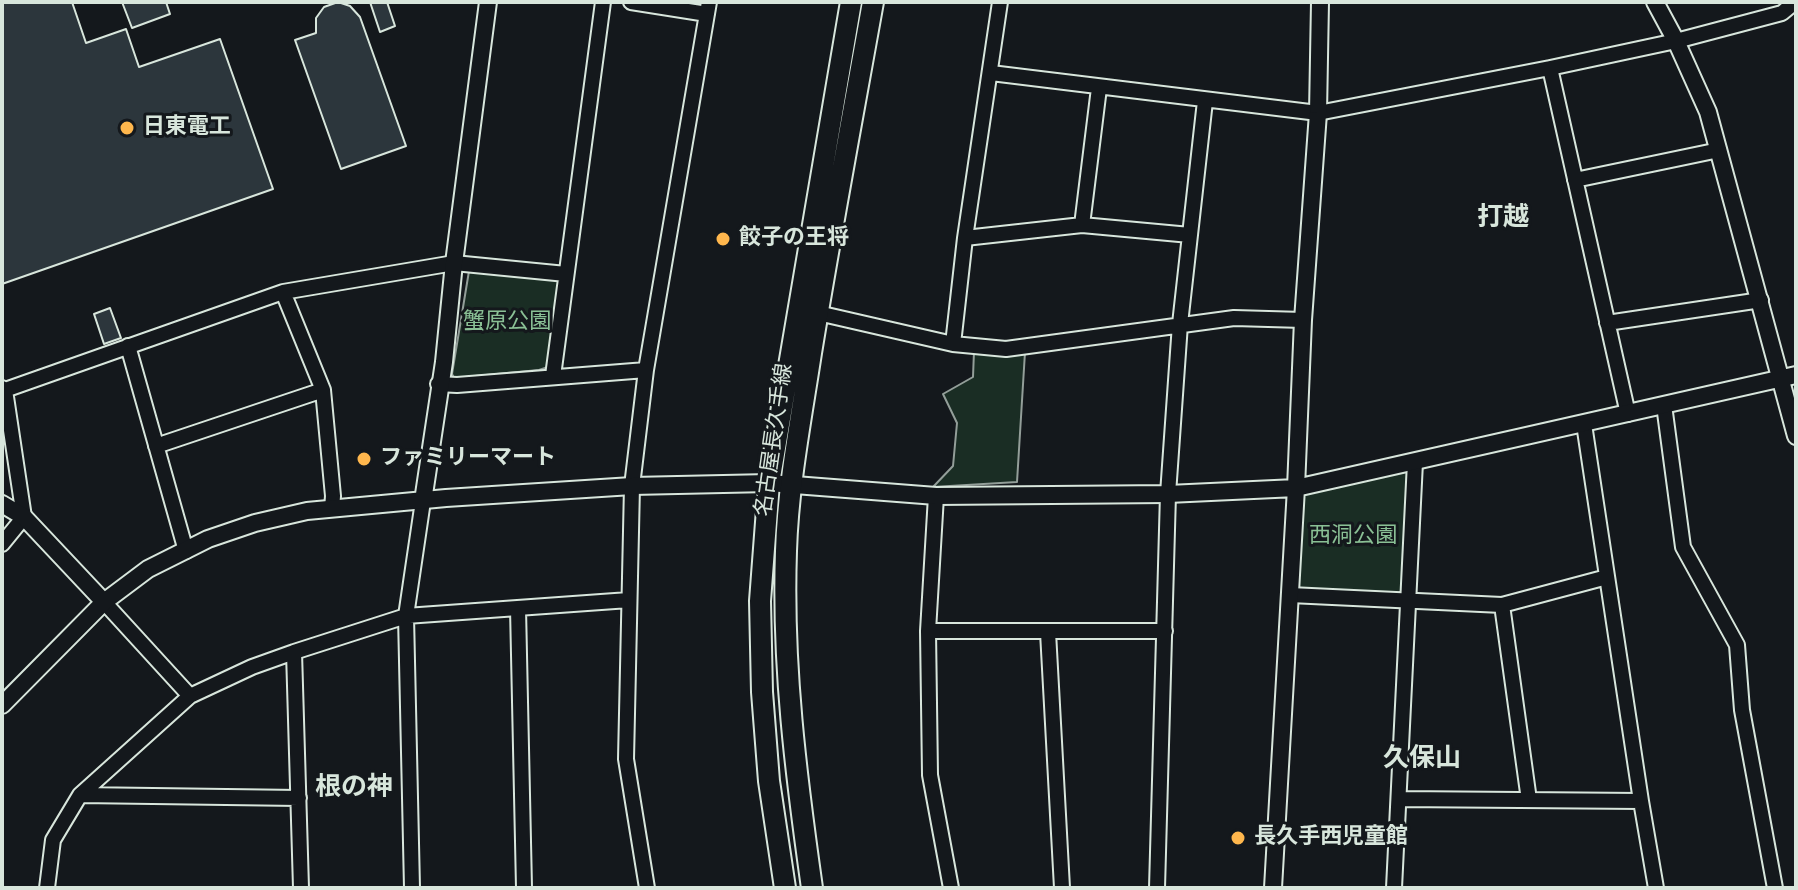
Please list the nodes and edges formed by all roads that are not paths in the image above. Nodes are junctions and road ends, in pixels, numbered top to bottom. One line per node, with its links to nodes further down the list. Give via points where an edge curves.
1 (488, 2): 22 (street)
2 (603, 2): 23 (street)
3 (631, 2): 10 (street)
4 (851, 2): 44 (main road, 名古屋長久手線)
5 (873, 2): 26 (main road, 名古屋長久手線)
6 (1000, 2): 13 (street)
7 (1320, 2): 16 (street)
8 (1655, 2): 11 (street)
9 (1795, 2): 11 (street, via 1782,13)
10 (708, 8): 32 (street)
11 (1676, 41): 12 (street); 17 (street)
12 (1550, 68): 16 (street); 18 (street)
13 (991, 73): 14 (street); 21 (street)
14 (1099, 88): 15 (street); 19 (street)
15 (1205, 101): 16 (street); 20 (street)
16 (1318, 113): 27 (street)
17 (1719, 150): 18 (street); 25 (street)
18 (1575, 180): 28 (street)
19 (1082, 225): 20 (street); 21 (street)
20 (1190, 235): 29 (street)
21 (965, 238): 30 (street)
22 (454, 263): 23 (street); 24 (street); 35 (street)
23 (566, 274): 33 (street)
24 (283, 292): 31 (street); 37 (street)
25 (1761, 300): 28 (street); 34 (street)
26 (818, 313): 30 (street); 45 (main road, 名古屋長久手線)
27 (1303, 320): 29 (street, via 1234,318); 47 (street)
28 (1607, 323): 39 (street)
29 (1180, 324): 30 (street, via 1006,349); 48 (street)
30 (953, 344)
31 (128, 346): 36 (street); 42 (street)
32 (646, 370): 33 (street); 46 (street)
33 (553, 376): 35 (street)
34 (1789, 376): 38 (street); 41 (street)
35 (438, 384): 50 (street)
36 (4, 389): 53 (street)
37 (323, 390): 42 (street); 52 (street)
38 (1664, 405): 39 (street); 88 (street, via 1683,547 1737,645 1742,710)
39 (1628, 414): 40 (street)
40 (1584, 424): 43 (street); 56 (street)
41 (1796, 436)
42 (156, 446): 55 (street)
43 (1415, 462): 47 (street); 60 (street)
44 (769, 483): 45 (street); 46 (street); 80 (main road, 名古屋長久手線, via 760,601 762,692)
45 (791, 485): 49 (street); 81 (main road, 名古屋長久手線, via 787,688)
46 (632, 486): 50 (street); 58 (street)
47 (1296, 488): 48 (street); 57 (street)
48 (1168, 494): 49 (street); 65 (street)
49 (936, 496): 64 (street)
50 (423, 501): 52 (street); 63 (street)
51 (2, 504): 53 (street)
52 (332, 509): 55 (street, via 255,523)
53 (24, 517): 54 (street); 59 (street)
54 (2, 544)
55 (186, 551): 59 (street, via 148,569)
56 (1607, 577): 61 (street); 74 (street)
57 (1290, 595): 60 (street); 85 (street)
58 (629, 600): 62 (street); 79 (street, via 626,759)
59 (104, 602): 68 (street); 69 (street)
60 (1409, 602): 61 (street); 72 (street)
61 (1502, 605): 73 (street)
62 (518, 608): 63 (street); 78 (street)
63 (406, 616): 67 (street); 77 (street)
64 (928, 631): 66 (street); 82 (street, via 930,775)
65 (1165, 631): 66 (street); 84 (street)
66 (1048, 632): 83 (street)
67 (294, 652): 68 (street); 71 (street)
68 (190, 696): 70 (street)
69 (2, 705)
70 (80, 795): 71 (street); 75 (street, via 53,840)
71 (299, 798): 76 (street)
72 (1399, 799): 73 (street); 86 (street)
73 (1529, 800): 74 (street)
74 (1641, 801): 87 (street)
75 (47, 888)
76 (301, 888)
77 (412, 888)
78 (524, 888)
79 (647, 888)
80 (785, 888)
81 (812, 888)
82 (951, 888)
83 (1062, 888)
84 (1157, 888)
85 (1273, 888)
86 (1394, 888)
87 (1656, 888)
88 (1775, 888)

